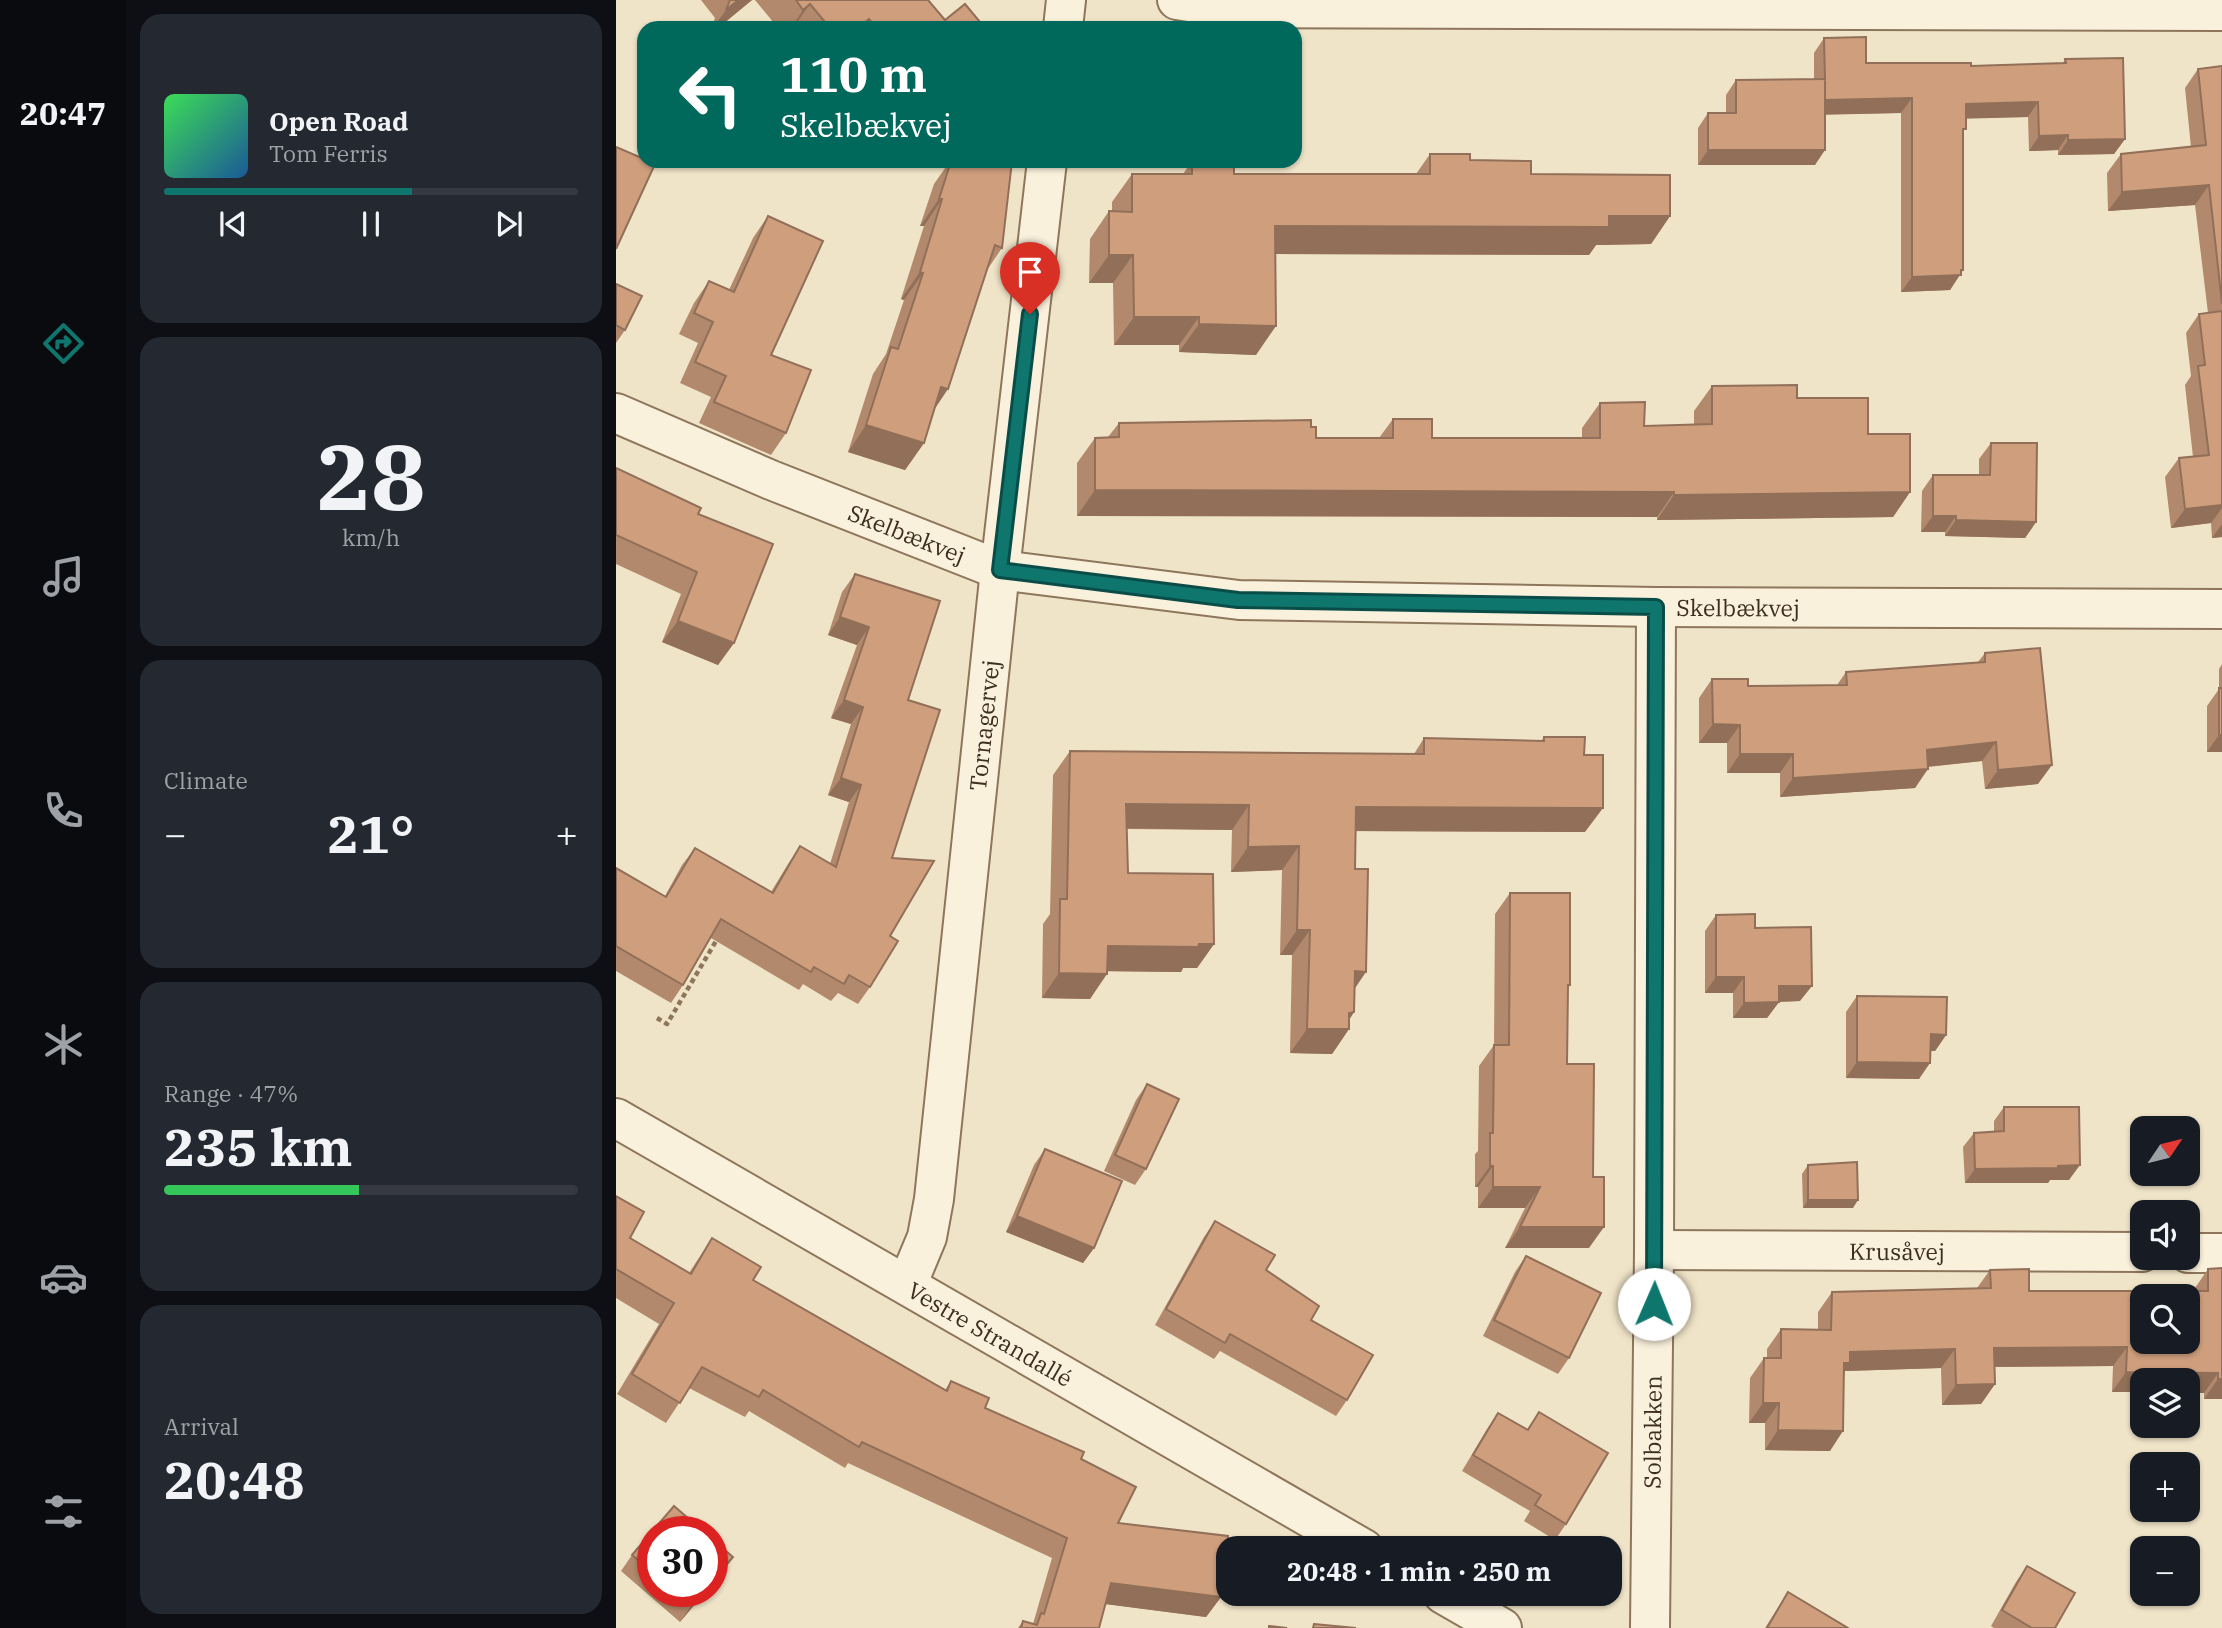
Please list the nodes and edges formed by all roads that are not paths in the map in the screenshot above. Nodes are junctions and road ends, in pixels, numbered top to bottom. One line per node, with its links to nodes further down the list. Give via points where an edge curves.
1 (1066, 0): 4 (street)
2 (1177, 0): 3 (street, via 1226,8)
3 (2222, 11)
4 (1064, 21)
5 (1046, 168): 7 (street, Tornagervej)
6 (616, 413): 7 (street, Skelbækvej)
7 (1000, 570): 8 (street, Skelbækvej, via 1238,600); 15 (street, Tornagervej, via 934,1199 927,1237)
8 (1656, 607): 9 (street, Skelbækvej); 11 (street, Solbakken)
9 (2222, 609)
10 (616, 1118): 15 (street, Vestre Strandallé)
11 (1654, 1250): 12 (street, Krusåvej); 19 (street, Solbakken)
12 (2130, 1252)
13 (2200, 1253): 14 (street)
14 (2222, 1253)
15 (906, 1285): 16 (street, Vestre Strandallé)
16 (1341, 1536)
17 (1464, 1606): 18 (street)
18 (1502, 1628)
19 (1650, 1628)

